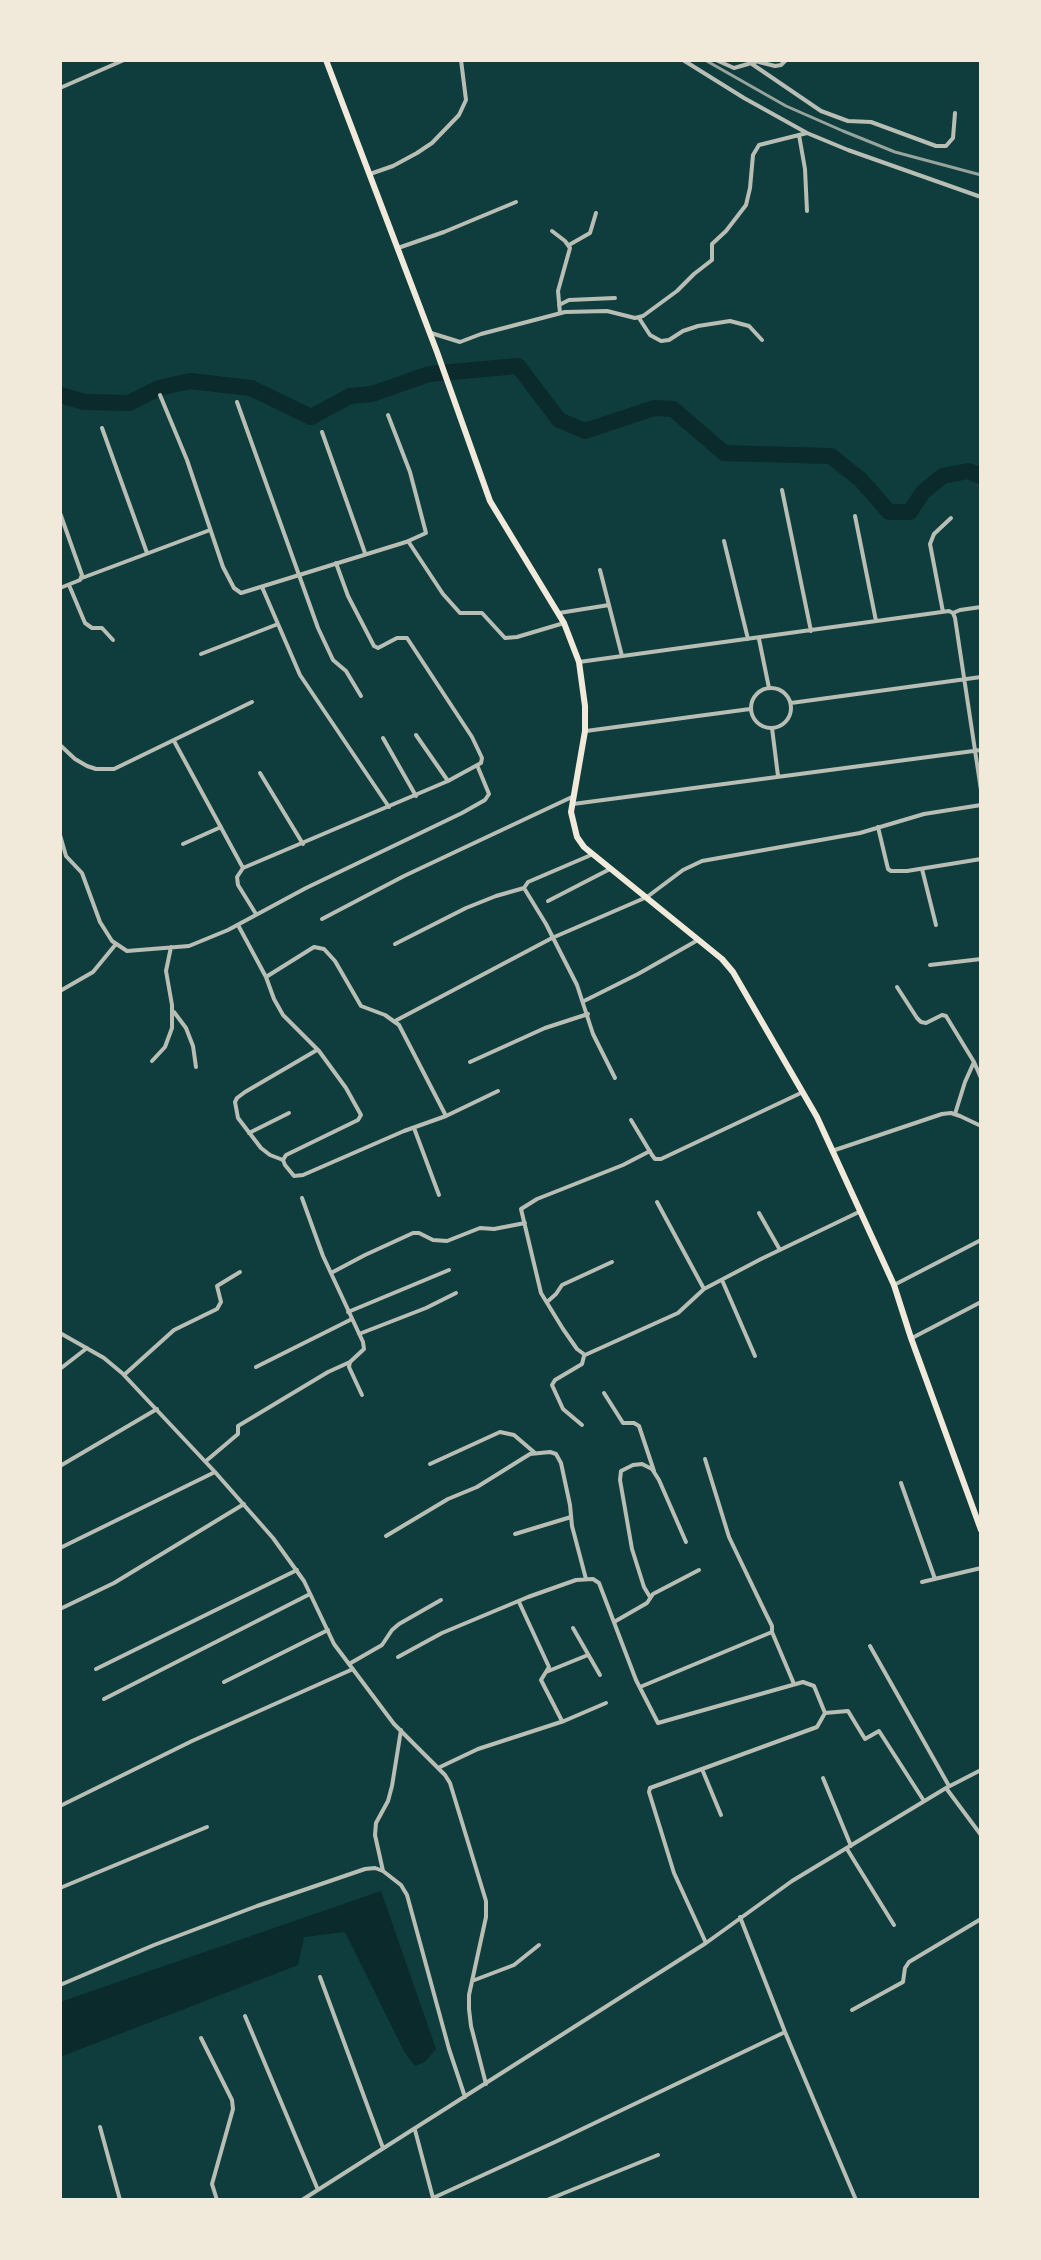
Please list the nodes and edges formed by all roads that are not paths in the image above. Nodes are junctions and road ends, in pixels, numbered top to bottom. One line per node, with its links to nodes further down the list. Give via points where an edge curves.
1 (124, 60): 9 (street)
2 (326, 60): 13 (main road)
3 (461, 60): 13 (street, via 463,110 432,143)
4 (683, 60): 11 (street)
5 (716, 60): 8 (street, via 734,68)
6 (786, 60): 7 (street, via 775,66)
7 (760, 61): 8 (street)
8 (752, 64): 10 (street, via 821,111 871,122 936,146 946,146 953,138)
9 (60, 88)
10 (955, 113)
11 (807, 133): 12 (street); 14 (street)
12 (799, 135): 16 (street); 24 (street, via 759,145 746,205 712,244 712,260)
13 (370, 174): 20 (main road)
14 (981, 197)
15 (516, 202): 20 (street)
16 (807, 211)
17 (596, 213): 19 (street, via 590,233)
18 (552, 231): 19 (street)
19 (569, 245): 22 (street)
20 (398, 248): 25 (main road)
21 (615, 298): 22 (street)
22 (559, 305): 23 (street)
23 (560, 313): 24 (street, via 607,311); 25 (street, via 462,342)
24 (639, 318): 26 (street, via 661,341 698,326 730,321 745,323)
25 (430, 333): 53 (main road, via 490,501)
26 (762, 340)
27 (160, 395): 36 (street)
28 (237, 402): 45 (street)
29 (388, 415): 39 (street, via 426,530)
30 (102, 428): 42 (street)
31 (322, 432): 41 (street)
32 (782, 490): 58 (street)
33 (60, 513): 37 (street)
34 (855, 516): 55 (street)
35 (951, 518): 52 (street, via 930,544)
36 (210, 530): 42 (street); 48 (street, via 238,592)
37 (67, 532): 38 (street); 46 (street)
38 (60, 535)
39 (408, 541): 41 (street); 56 (street, via 460,613 482,613 505,638)
40 (724, 541): 61 (street)
41 (365, 553): 43 (street)
42 (147, 554): 46 (street)
43 (336, 563): 45 (street); 79 (street, via 374,646 407,638 472,737 482,758)
44 (600, 570): 50 (street)
45 (298, 575): 48 (street); 68 (street, via 333,660)
46 (82, 578): 47 (street)
47 (69, 585): 49 (street); 60 (street, via 85,623 102,628)
48 (262, 587): 57 (street)
49 (60, 588)
50 (609, 605): 53 (street); 63 (street)
51 (981, 607): 54 (street)
52 (943, 612): 54 (street); 55 (street)
53 (559, 613): 56 (main road)
54 (953, 613): 66 (street)
55 (876, 621): 58 (street)
56 (564, 623): 64 (main road)
57 (278, 624): 62 (street); 87 (street, via 300,675)
58 (811, 631): 59 (street)
59 (759, 638): 61 (street); 67 (street)
60 (113, 640)
61 (748, 640): 63 (street)
62 (201, 654)
63 (622, 656): 64 (street)
64 (579, 662): 73 (main road)
65 (981, 677): 66 (street)
66 (964, 679): 70 (street); 78 (street)
67 (769, 688): 70 (street, via 780,690); 71 (street, via 758,692)
68 (361, 696)
69 (252, 702): 76 (street)
70 (791, 703): 72 (street, via 788,720)
71 (750, 709): 72 (street, via 755,721); 73 (street)
72 (772, 728): 81 (street)
73 (585, 731): 85 (main road)
74 (416, 735): 82 (street)
75 (383, 738): 84 (street)
76 (173, 741): 77 (street, via 106,770 87,766); 88 (street)
77 (60, 745)
78 (978, 750): 81 (street); 83 (street)
79 (477, 765): 82 (street); 101 (street, via 489,794 485,800)
80 (260, 773): 92 (street)
81 (778, 776): 85 (street)
82 (448, 781): 84 (street)
83 (981, 790)
84 (416, 796): 87 (street)
85 (574, 800): 93 (main road, via 577,837); 102 (street)
86 (981, 805): 89 (street)
87 (389, 807): 92 (street)
88 (221, 827): 91 (street); 95 (street)
89 (878, 827): 97 (street, via 888,869); 99 (street, via 702,861)
90 (60, 835): 107 (street, via 66,856 82,873 104,931)
91 (183, 844)
92 (303, 844): 95 (street)
93 (593, 854): 96 (main road); 98 (street)
94 (981, 859): 97 (street)
95 (243, 868): 101 (street, via 238,885)
96 (612, 868): 99 (main road); 100 (street)
97 (922, 868): 104 (street)
98 (524, 888): 105 (street); 108 (street, via 466,908)
99 (647, 897): 105 (street); 106 (main road)
100 (548, 901)
101 (256, 914): 103 (street)
102 (322, 919)
103 (238, 925): 109 (street, via 194,944); 112 (street)
104 (936, 925)
105 (552, 938): 115 (street); 118 (street)
106 (698, 940): 115 (street); 127 (main road, via 733,972)
107 (116, 944): 109 (street, via 127,951); 114 (street, via 93,972)
108 (395, 944)
109 (171, 947): 116 (street, via 166,971)
110 (981, 959): 111 (street)
111 (930, 965)
112 (266, 977): 118 (street, via 319,947 335,961 361,1006); 119 (street, via 283,1015)
113 (897, 987): 122 (street, via 921,1022 946,1016)
114 (60, 991)
115 (584, 1002): 117 (street)
116 (173, 1010): 120 (street, via 165,1047); 123 (street, via 186,1028)
117 (588, 1014): 121 (street); 124 (street)
118 (395, 1021): 130 (street)
119 (317, 1049): 134 (street, via 237,1098 236,1114); 137 (street, via 361,1118 293,1150)
120 (152, 1061)
121 (470, 1062)
122 (974, 1062): 125 (street); 129 (street)
123 (196, 1067)
124 (615, 1078)
125 (981, 1078)
126 (498, 1091): 130 (street)
127 (803, 1092): 135 (street, via 661,1159); 136 (main road)
128 (289, 1113): 134 (street)
129 (955, 1114): 132 (street); 136 (street, via 933,1116)
130 (446, 1116): 133 (street)
131 (631, 1120): 135 (street)
132 (981, 1126)
133 (414, 1128): 137 (street, via 299,1176 292,1175); 138 (street)
134 (249, 1133): 137 (street, via 261,1148)
135 (650, 1151): 143 (street, via 522,1207)
136 (832, 1151): 141 (main road)
137 (283, 1160)
138 (439, 1195)
139 (302, 1198): 149 (street)
140 (657, 1202): 152 (street)
141 (862, 1211): 145 (street); 151 (main road)
142 (759, 1213): 145 (street)
143 (525, 1223): 149 (street, via 480,1228 447,1241 413,1233); 154 (street)
144 (981, 1240): 151 (street)
145 (780, 1250): 150 (street)
146 (612, 1262): 154 (street, via 562,1285)
147 (449, 1270): 156 (street)
148 (240, 1272): 167 (street, via 217,1286 217,1309 174,1330)
149 (331, 1273): 156 (street)
150 (722, 1280): 152 (street); 163 (street)
151 (894, 1285): 160 (main road)
152 (704, 1289): 162 (street, via 678,1313)
153 (456, 1293): 159 (street)
154 (546, 1302): 162 (street)
155 (981, 1302): 160 (street)
156 (348, 1312): 157 (street)
157 (352, 1319): 159 (street); 165 (street)
158 (60, 1333): 161 (street)
159 (359, 1334): 164 (street, via 364,1349)
160 (911, 1338): 182 (main road)
161 (87, 1348): 166 (street); 167 (street)
162 (585, 1355): 171 (street, via 582,1364 552,1385 563,1409)
163 (755, 1356)
164 (350, 1362): 169 (street); 174 (street, via 238,1426 238,1434)
165 (256, 1367)
166 (60, 1369)
167 (124, 1375): 170 (street)
168 (604, 1393): 178 (street, via 623,1423 639,1426)
169 (362, 1395)
170 (157, 1409): 174 (street); 176 (street)
171 (582, 1425)
172 (535, 1453): 175 (street, via 514,1435 500,1432); 181 (street, via 550,1452 559,1458); 184 (street)
173 (705, 1459): 201 (street, via 729,1537)
174 (206, 1461): 177 (street)
175 (430, 1464)
176 (60, 1466)
177 (215, 1472): 180 (street); 186 (street)
178 (655, 1473): 185 (street); 194 (street, via 642,1464 620,1474 632,1549)
179 (901, 1483): 191 (street)
180 (244, 1504): 188 (street); 197 (street, via 114,1583)
181 (571, 1517): 183 (street); 190 (street)
182 (981, 1530)
183 (515, 1534)
184 (386, 1536)
185 (686, 1542)
186 (60, 1548)
187 (981, 1568): 191 (street)
188 (297, 1570): 193 (street); 206 (street)
189 (699, 1570): 194 (street)
190 (586, 1579): 196 (street); 198 (street, via 598,1581)
191 (935, 1579): 192 (street)
192 (922, 1582)
193 (310, 1594): 200 (street); 213 (street)
194 (650, 1597): 198 (street)
195 (441, 1600): 205 (street, via 399,1624 382,1645)
196 (518, 1601): 204 (street); 208 (street, via 548,1664)
197 (60, 1609)
198 (614, 1622): 212 (street)
199 (573, 1628): 203 (street)
200 (328, 1630): 205 (street); 210 (street)
201 (772, 1632): 211 (street); 212 (street)
202 (870, 1646): 222 (street)
203 (588, 1655): 208 (street); 209 (street)
204 (398, 1657)
205 (349, 1664): 207 (street)
206 (96, 1669)
207 (353, 1669): 217 (street); 224 (street)
208 (546, 1673): 216 (street, via 541,1680)
209 (600, 1675)
210 (224, 1682)
211 (794, 1684): 212 (street, via 660,1723); 215 (street, via 814,1686)
212 (640, 1687)
213 (104, 1699)
214 (606, 1703): 216 (street)
215 (825, 1713): 219 (street, via 817,1727); 223 (street, via 848,1711 865,1739 879,1731)
216 (562, 1721): 218 (street)
217 (401, 1730): 218 (street); 229 (street, via 388,1801 376,1823)
218 (438, 1768): 237 (street, via 450,1783 486,1901)
219 (702, 1769): 225 (street); 234 (street, via 649,1792 674,1873)
220 (981, 1770): 222 (street)
221 (823, 1778): 228 (street)
222 (947, 1787): 223 (street); 227 (street)
223 (924, 1801): 228 (street)
224 (60, 1806)
225 (721, 1815)
226 (207, 1827): 230 (street)
227 (981, 1835)
228 (849, 1847): 231 (street); 233 (street)
229 (383, 1871): 238 (street, via 365,1869 257,1906); 244 (street, via 407,1895)
230 (60, 1888)
231 (740, 1917): 234 (street); 241 (street)
232 (981, 1919): 239 (street, via 909,1962 903,1982)
233 (894, 1925)
234 (706, 1943): 243 (street)
235 (539, 1945): 237 (street, via 514,1965)
236 (320, 1977): 247 (street)
237 (472, 1981): 243 (street, via 471,2026)
238 (60, 1985)
239 (852, 2010)
240 (245, 2016): 249 (street)
241 (785, 2032): 250 (street); 255 (street)
242 (201, 2038): 252 (street, via 233,2109 212,2184)
243 (486, 2084): 244 (street)
244 (465, 2097): 246 (street)
245 (100, 2127): 251 (street)
246 (415, 2130): 247 (street); 250 (street)
247 (383, 2148): 249 (street)
248 (658, 2155): 254 (street)
249 (318, 2190): 253 (street)
250 (433, 2199)
251 (120, 2200)
252 (217, 2200)
253 (302, 2200)
254 (547, 2200)
255 (856, 2200)

